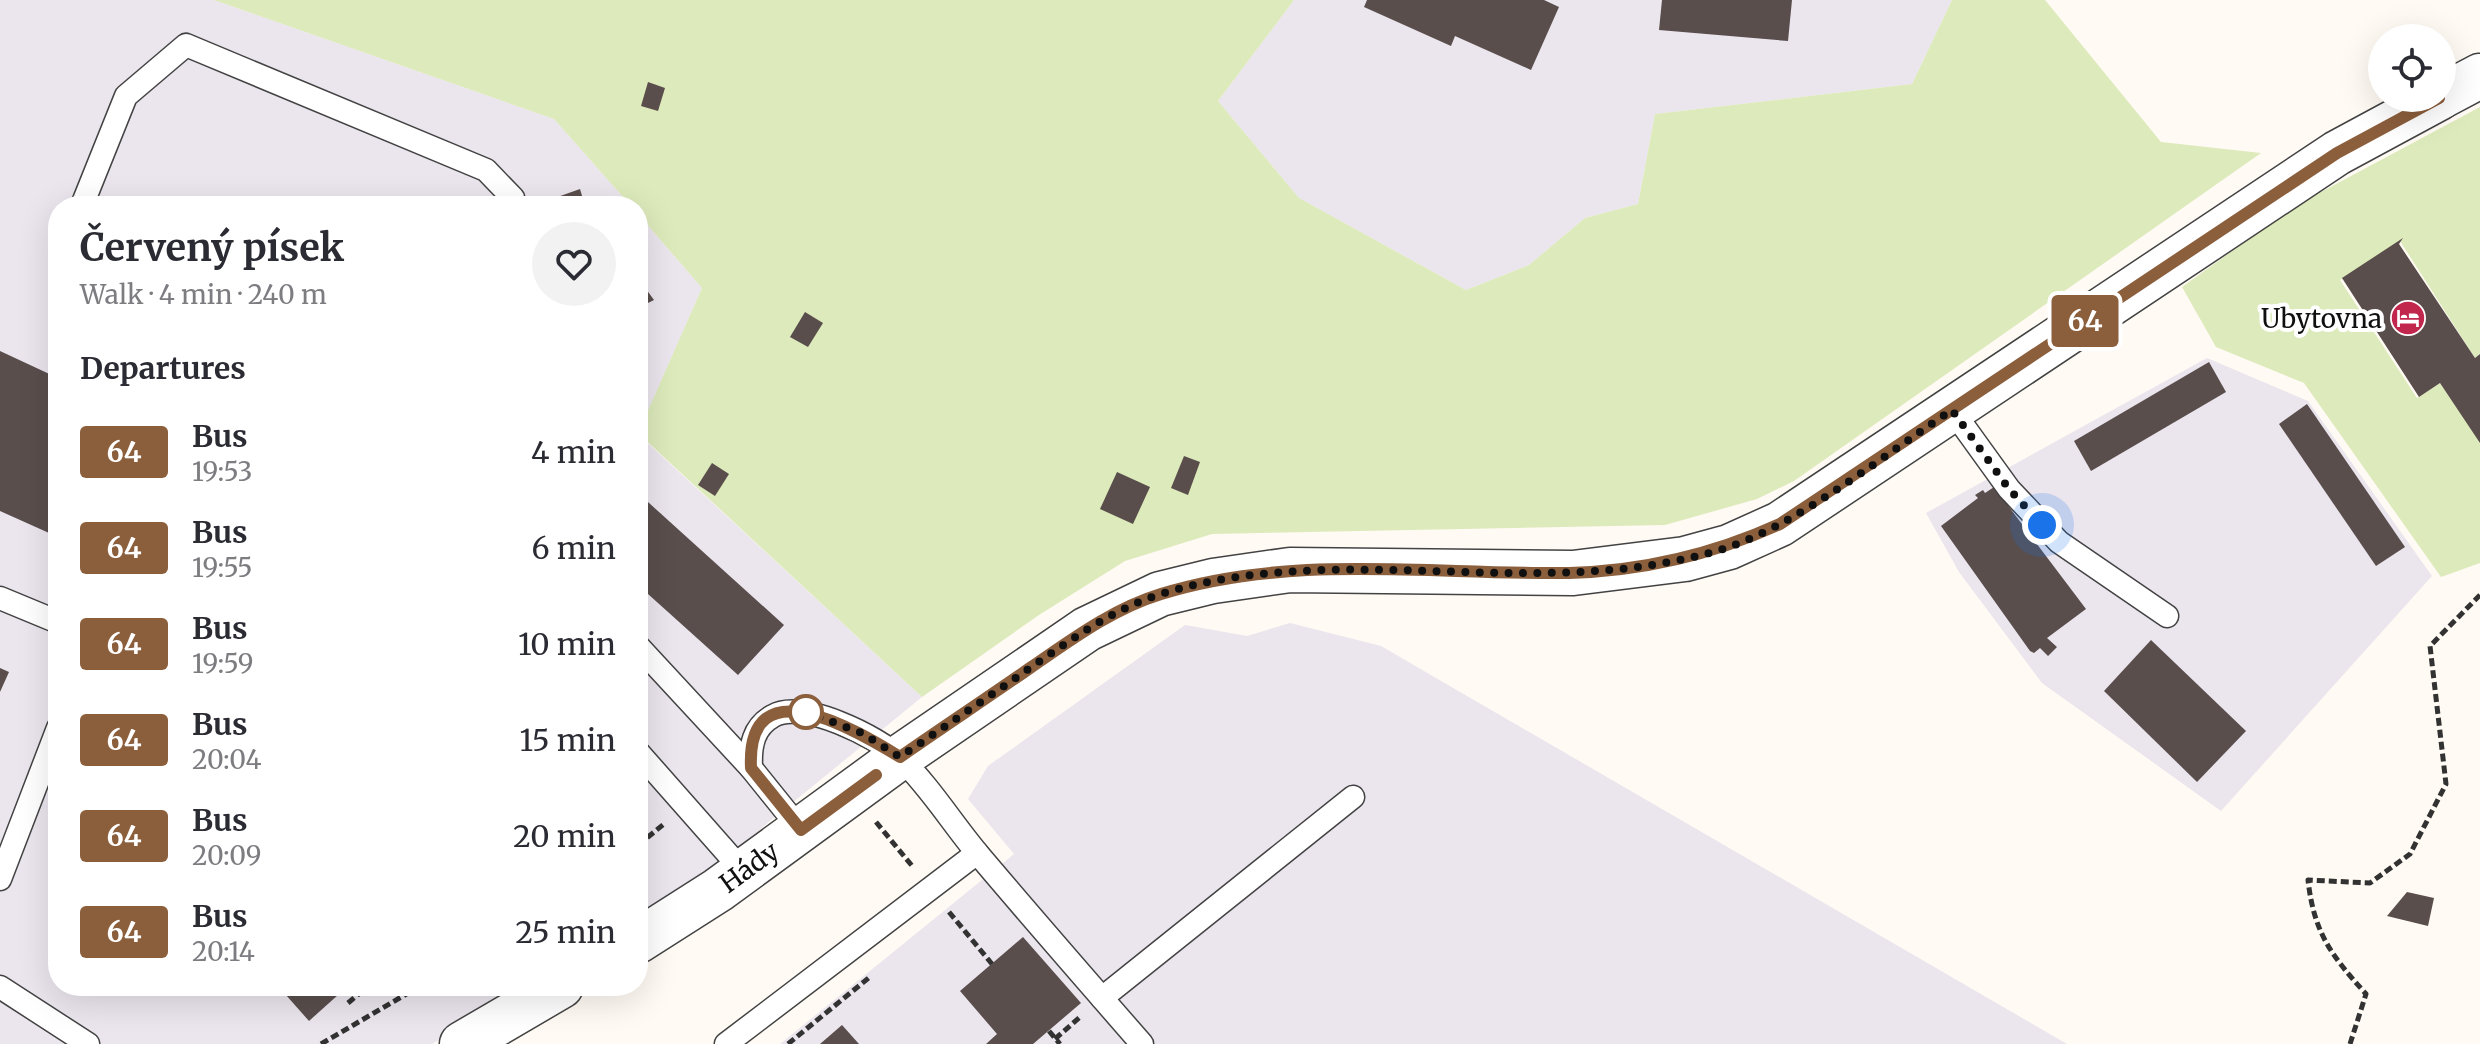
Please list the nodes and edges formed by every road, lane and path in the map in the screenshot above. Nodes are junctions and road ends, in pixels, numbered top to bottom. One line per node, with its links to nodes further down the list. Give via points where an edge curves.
1 (2480, 76): 2 (street, Hády)
2 (2456, 89)
3 (2412, 112): 6 (street, Hády, via 2337,153)
4 (86, 196): 5 (lane, via 126,96 186,45 486,170)
5 (511, 196)
6 (1952, 410): 9 (lane, via 2009,489 2059,542); 13 (street, Hády, via 1780,524 1685,559 1573,573 1290,570 1160,594 1087,629)
7 (2480, 595): 35 (path, via 2430,646 2446,784 2410,854 2370,883 2308,880 2312,913 2329,954 2366,994)
8 (0, 598): 10 (lane)
9 (2167, 616)
10 (48, 618)
11 (648, 657): 15 (lane)
12 (48, 754): 20 (lane)
13 (900, 757): 15 (lane, via 862,733 796,710 780,712 758,729); 17 (street, Hády); 18 (lane)
14 (648, 763): 19 (lane)
15 (751, 768): 17 (lane)
16 (1353, 797): 26 (lane)
17 (801, 830): 19 (street, Hády)
18 (977, 853): 26 (lane); 32 (lane)
19 (743, 871): 21 (street, Hády)
20 (0, 879)
21 (648, 934)
22 (0, 987): 29 (lane)
23 (356, 996): 27 (path)
24 (403, 996): 30 (path)
25 (544, 996): 31 (street)
26 (1102, 998): 34 (lane)
27 (348, 1003)
28 (1049, 1031): 33 (path)
29 (88, 1044)
30 (321, 1044)
31 (462, 1044)
32 (726, 1044)
33 (1060, 1044)
34 (1142, 1044)
35 (2350, 1044)

